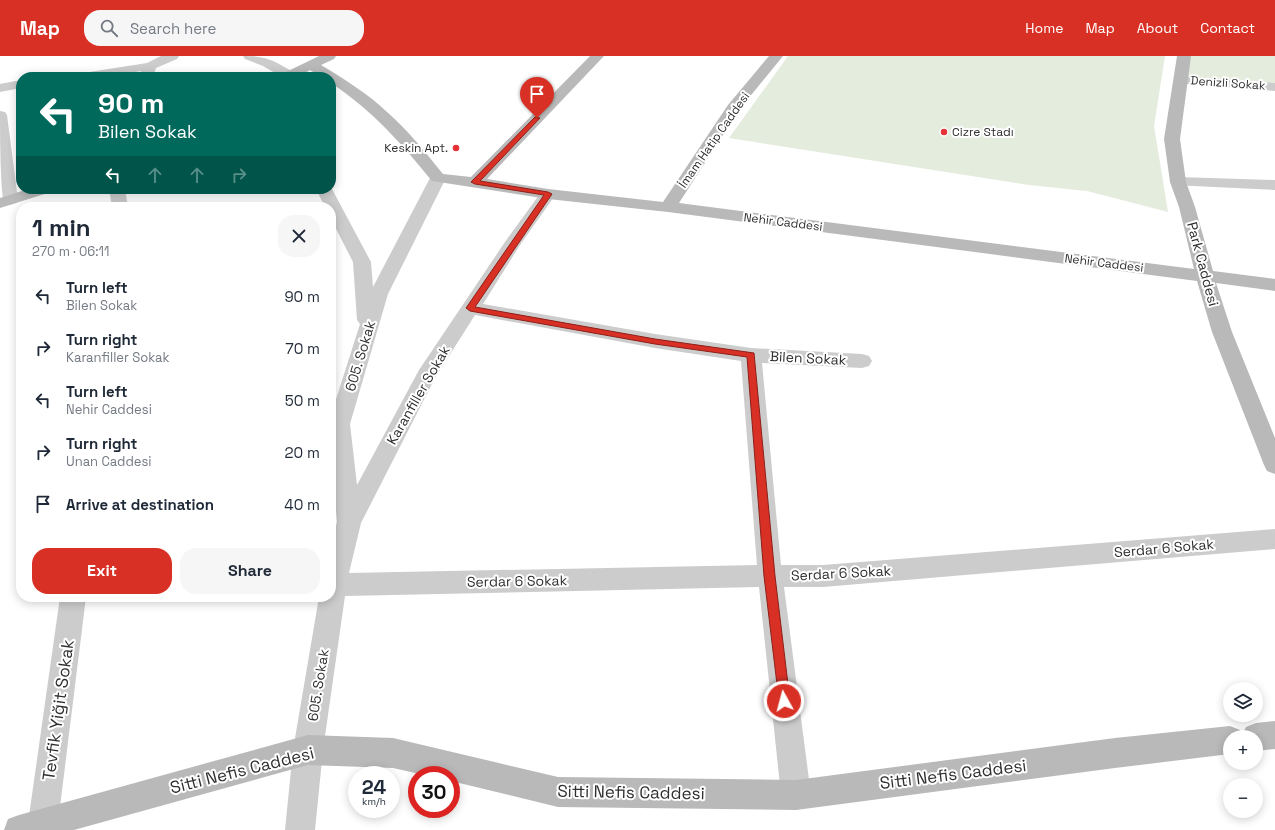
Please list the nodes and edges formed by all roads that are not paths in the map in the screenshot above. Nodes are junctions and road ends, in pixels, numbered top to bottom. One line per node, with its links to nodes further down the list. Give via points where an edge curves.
1 (172, 56): 8 (street)
2 (250, 56): 9 (street)
3 (329, 56): 7 (street)
4 (597, 56): 19 (street)
5 (776, 56): 25 (street, İmam Hatip Caddesi, via 733,108)
6 (1184, 56): 12 (street, Park Caddesi)
7 (311, 65): 10 (street); 11 (street)
8 (148, 72)
9 (282, 72)
10 (296, 72)
11 (322, 72)
12 (1181, 80): 15 (street, Denizli Sokak); 20 (street, Park Caddesi, via 1172,139)
13 (336, 81): 18 (street, via 381,113)
14 (16, 85): 16 (street)
15 (1275, 87)
16 (0, 88)
17 (0, 115): 24 (street)
18 (438, 178): 19 (street, Nehir Caddesi); 30 (street, 605. Sokak, via 379,294)
19 (475, 182): 23 (street, Nehir Caddesi)
20 (1178, 182): 21 (street); 27 (street, Park Caddesi, via 1187,206)
21 (1275, 185)
22 (30, 194): 24 (street)
23 (548, 194): 25 (street, Nehir Caddesi); 29 (street, Karanfiller Sokak)
24 (5, 202)
25 (668, 207): 27 (street, Nehir Caddesi)
26 (336, 212): 30 (street, via 362,262)
27 (1205, 276): 28 (street, Nehir Caddesi); 33 (street, Park Caddesi, via 1222,332)
28 (1275, 285)
29 (470, 308): 31 (street, Bilen Sokak, via 655,341); 34 (street, Karanfiller Sokak, via 426,375)
30 (368, 331): 34 (street, 605. Sokak, via 339,424)
31 (751, 355): 32 (street, Bilen Sokak); 36 (street)
32 (862, 361)
33 (1275, 465)
34 (349, 522): 37 (street, 605. Sokak)
35 (1275, 539): 36 (street, Serdar 6 Sokak, via 823,576)
36 (770, 576): 38 (street, Serdar 6 Sokak); 45 (street)
37 (336, 577)
38 (336, 585)
39 (72, 602): 46 (street, Tevfik Yiğit Sokak)
40 (331, 602): 44 (street, 605. Sokak)
41 (1275, 735): 42 (street)
42 (1263, 736)
43 (1223, 741): 45 (street, Sitti Nefis Caddesi)
44 (308, 750): 45 (street, Sitti Nefis Caddesi, via 393,754 558,792); 46 (street, Sitti Nefis Caddesi); 47 (street, 605. Sokak)
45 (796, 795)
46 (31, 826)
47 (300, 830)

